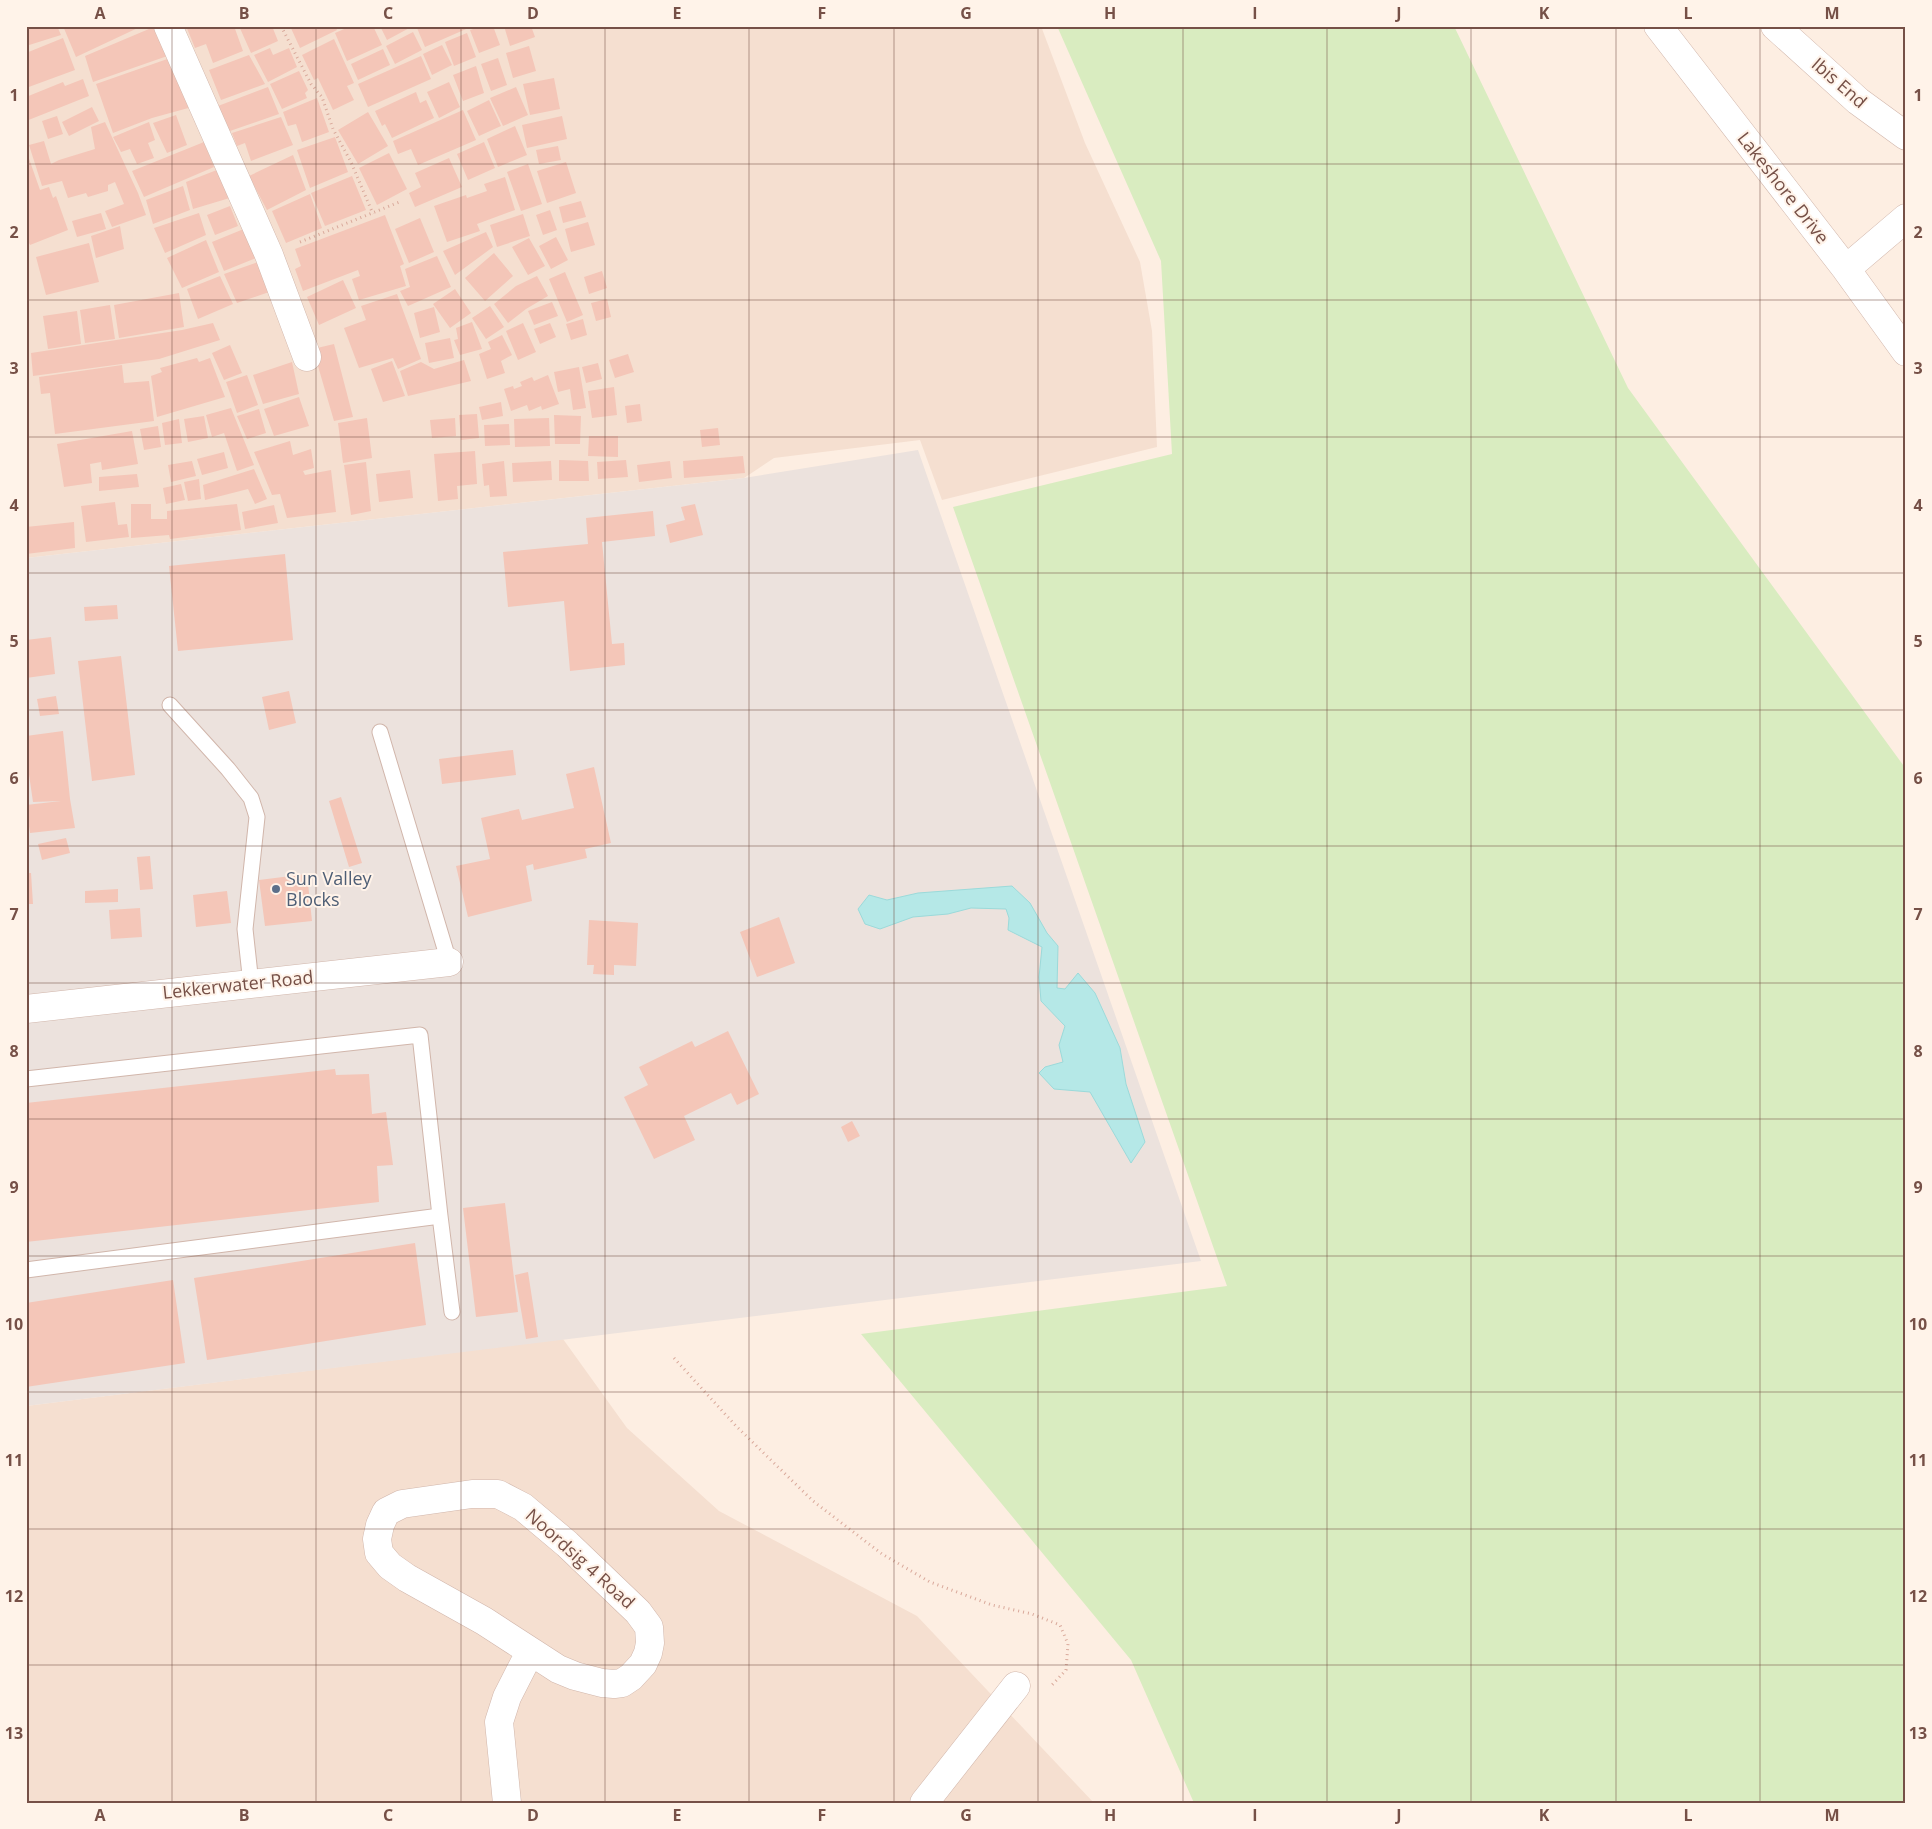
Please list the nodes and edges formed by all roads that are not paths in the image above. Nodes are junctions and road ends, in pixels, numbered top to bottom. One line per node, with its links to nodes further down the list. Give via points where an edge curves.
1 (168, 26): 8 (street, via 269,255)
2 (1658, 26): 6 (street, Lakeshore Drive)
3 (1775, 26): 4 (street, Ibis End, via 1858,101)
4 (1906, 136)
5 (1906, 218): 6 (street)
6 (1846, 269): 7 (street, Lakeshore Drive)
7 (1906, 352)
8 (307, 357)
9 (170, 705): 12 (lane, via 251,798 257,817 245,929)
10 (380, 732): 11 (lane)
11 (449, 962): 12 (street, Lekkerwater Road)
12 (251, 984): 13 (street, Lekkerwater Road)
13 (26, 1009)
14 (26, 1079): 15 (lane, via 420,1035)
15 (440, 1216): 16 (lane); 17 (lane)
16 (26, 1270)
17 (452, 1312)
18 (530, 1652): 18 (street, Noordsig 4 Road, via 575,1676 602,1683 622,1683 643,1664 650,1643 649,1627 638,1612 567,1544 522,1507 498,1494 472,1494 402,1504 386,1512 377,1539 379,1553 390,1566); 20 (street, via 507,1697 499,1722)
19 (1016, 1686): 21 (street)
20 (507, 1803)
21 (924, 1803)

